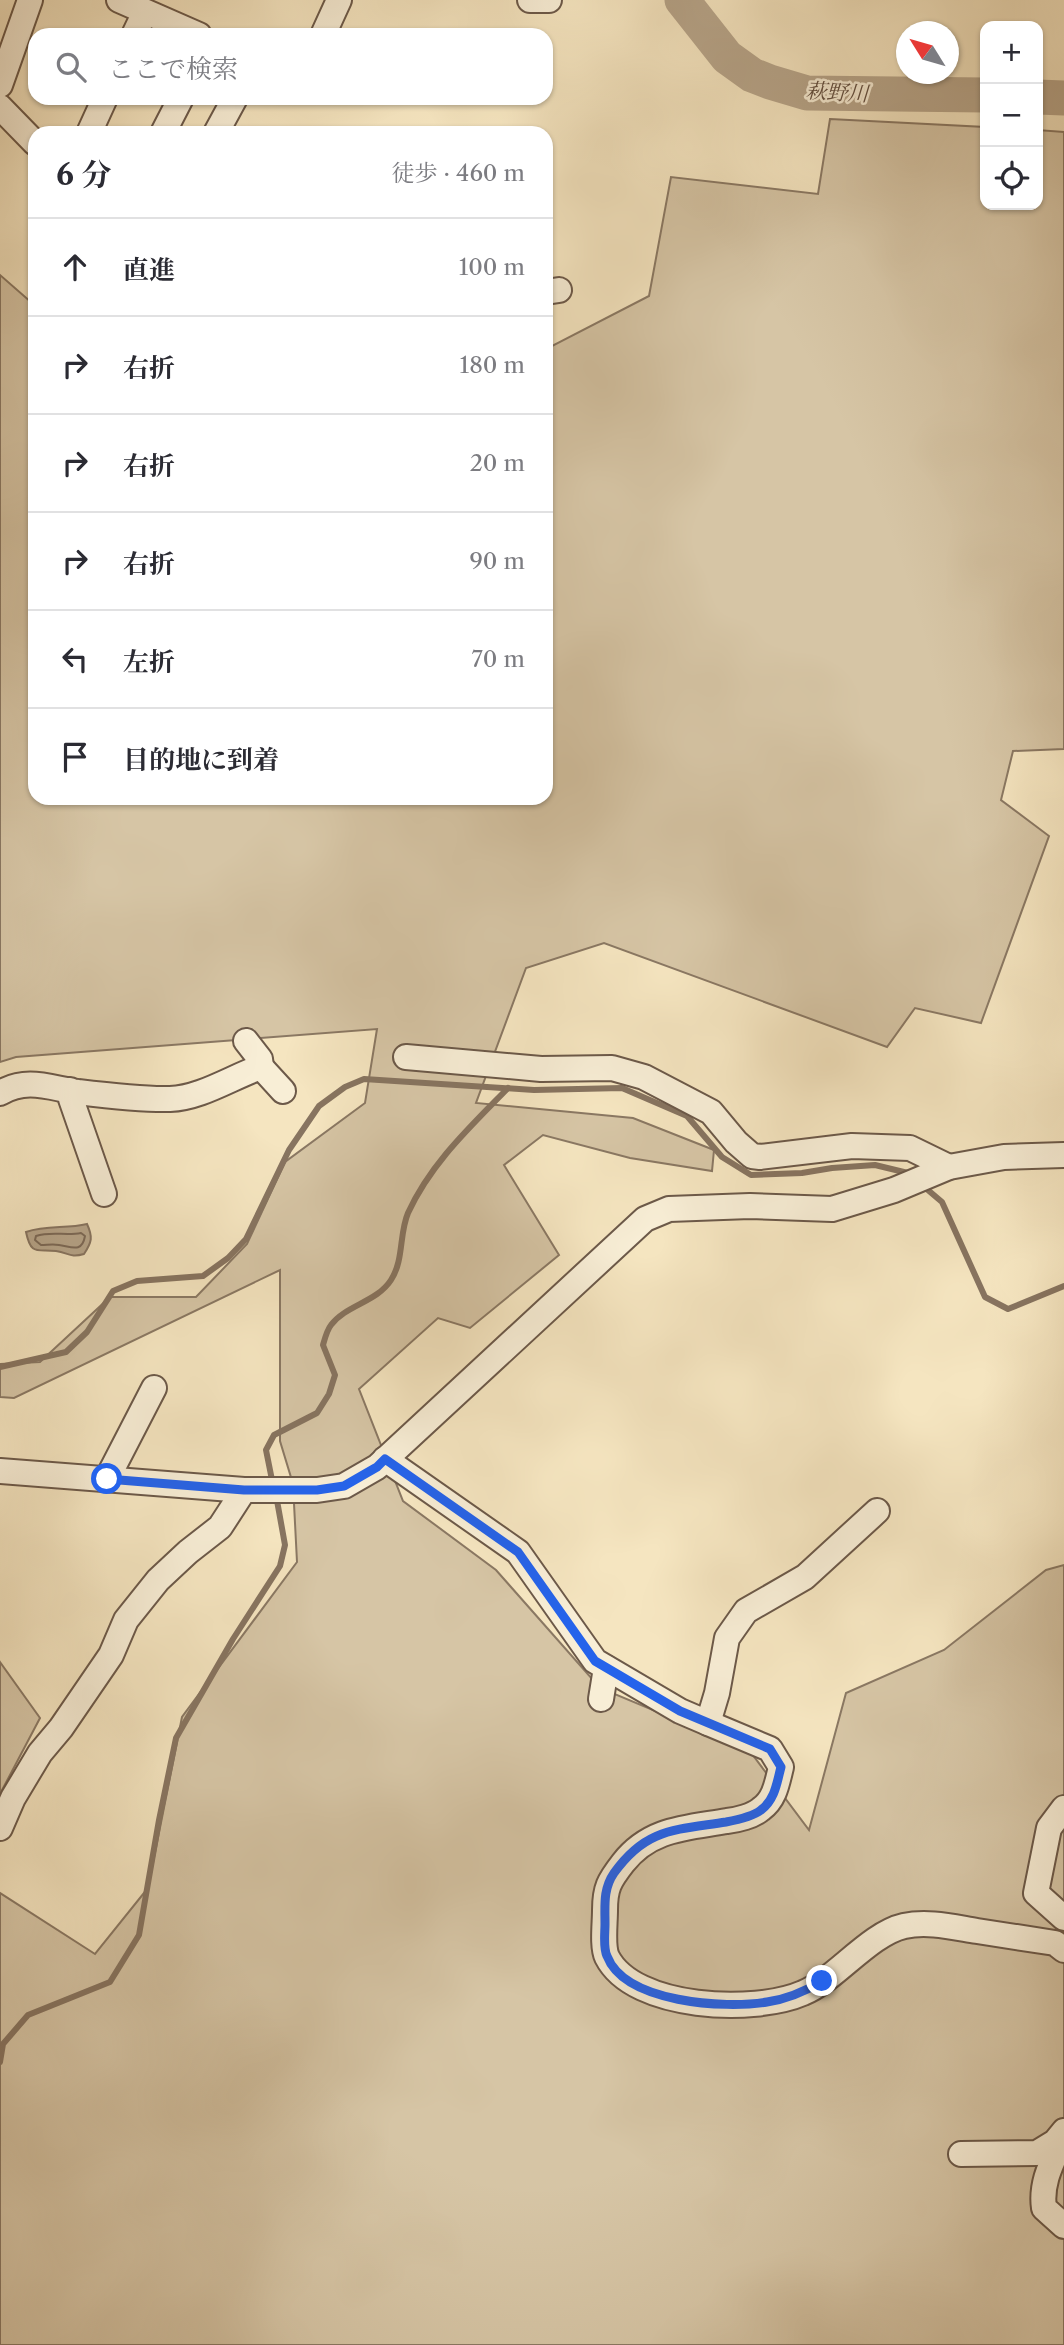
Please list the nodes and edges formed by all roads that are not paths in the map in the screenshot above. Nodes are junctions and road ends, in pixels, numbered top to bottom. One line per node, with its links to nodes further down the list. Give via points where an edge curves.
1 (30, 0): 10 (street)
2 (119, 0): 6 (street)
3 (339, 0): 9 (street)
4 (530, 0): 5 (street)
5 (550, 0)
6 (145, 12): 7 (street); 8 (street)
7 (137, 28)
8 (183, 28)
9 (326, 28)
10 (0, 85)
11 (102, 105): 15 (street)
12 (177, 105): 16 (street)
13 (231, 105): 17 (street)
14 (0, 107): 18 (street)
15 (92, 126)
16 (167, 126)
17 (220, 126)
18 (28, 136)
19 (246, 1041): 21 (street, via 266,1077 199,1092 183,1106 170,1099)
20 (406, 1057): 24 (street, via 541,1069 612,1068 653,1082 711,1112 751,1156 852,1146 910,1148)
21 (70, 1090): 22 (street, via 37,1083); 25 (street)
22 (0, 1093)
23 (1064, 1155): 24 (street, via 1004,1157)
24 (939, 1171): 27 (street, via 832,1209 669,1209 645,1219)
25 (104, 1194)
26 (154, 1388): 29 (street)
27 (385, 1459): 30 (street, via 344,1486); 32 (street, via 518,1552 595,1661)
28 (0, 1471): 29 (street)
29 (107, 1479): 30 (street)
30 (249, 1490): 36 (street, via 220,1527 158,1580 126,1620 111,1656 33,1764)
31 (877, 1511): 34 (street, via 805,1577 746,1611 727,1638)
32 (606, 1668): 33 (street); 34 (street)
33 (601, 1699)
34 (708, 1723): 38 (street, via 770,1749 781,1767 773,1796 761,1810 737,1820 663,1832 634,1849 613,1875 605,1891 606,1955 618,1973 634,1985 713,2005 766,2002 803,1993 899,1927 923,1923 1055,1943)
35 (1064, 1808): 37 (street, via 1049,1828 1036,1893)
36 (0, 1828)
37 (1064, 1918)
38 (1064, 1950)
39 (1064, 2133): 40 (street, via 1037,2153); 41 (street, via 1042,2198 1044,2208)
40 (961, 2154)
41 (1064, 2226)

